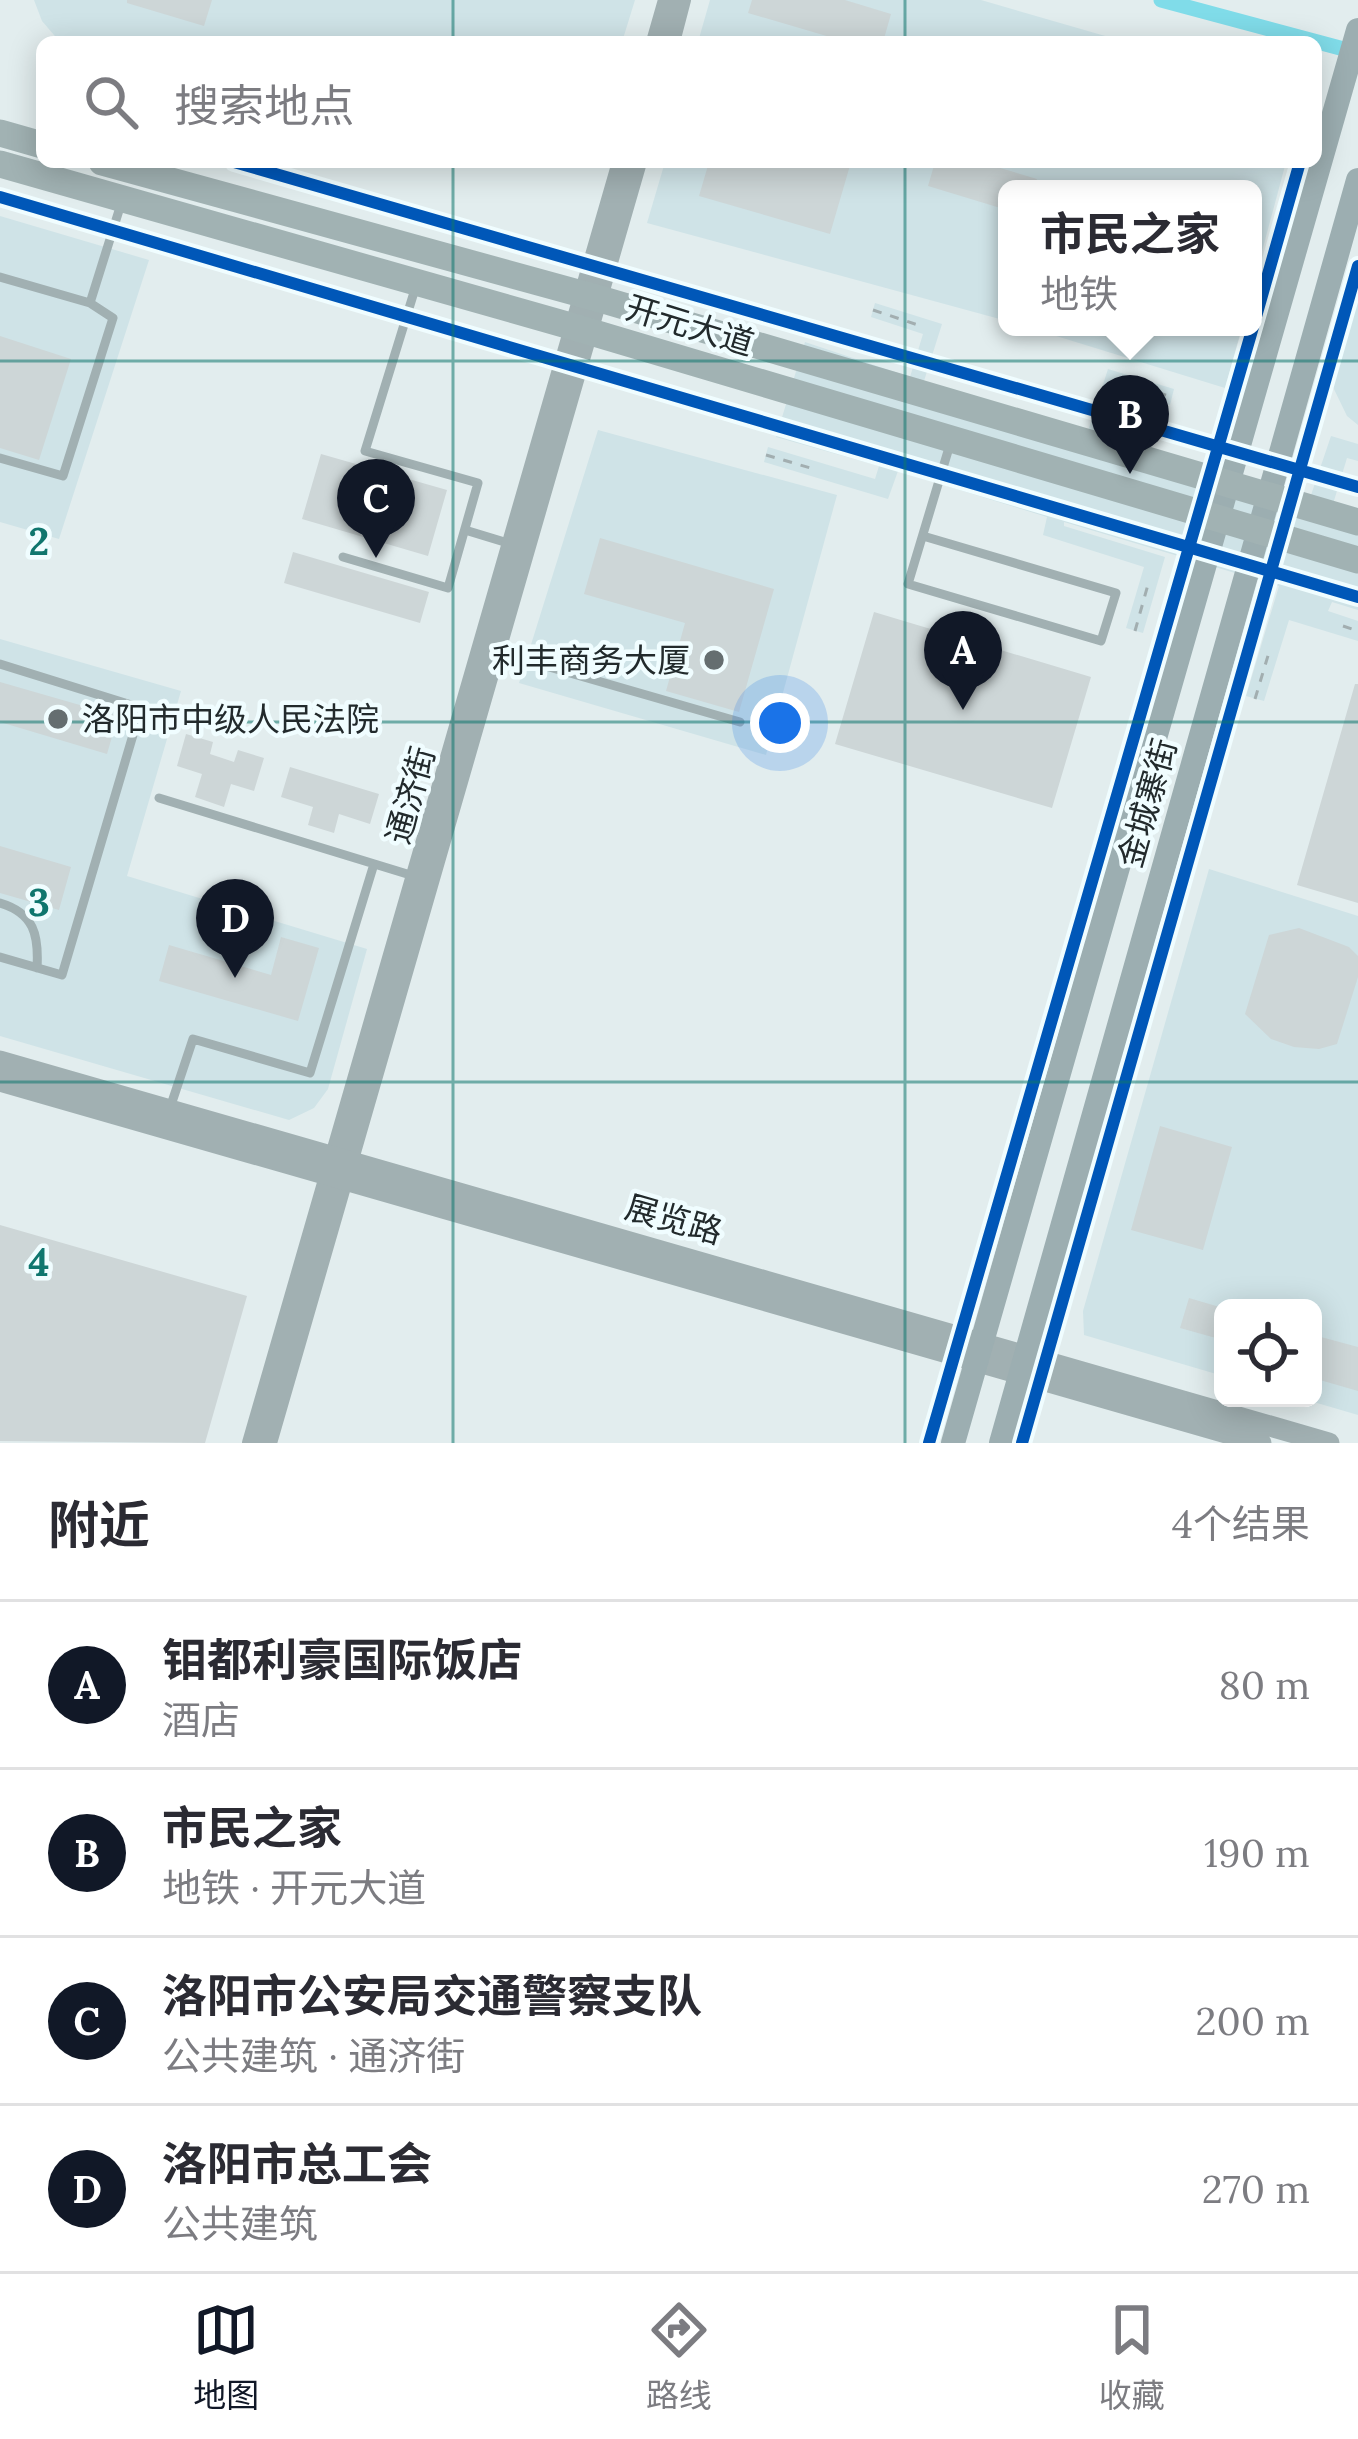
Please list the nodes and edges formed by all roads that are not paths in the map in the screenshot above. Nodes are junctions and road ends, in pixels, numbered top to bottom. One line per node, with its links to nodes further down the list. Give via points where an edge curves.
1 (667, 0): 4 (street)
2 (682, 0): 5 (street)
3 (1358, 32): 8 (main road, 金城寨街)
4 (657, 36)
5 (673, 36)
6 (0, 133): 7 (main road)
7 (36, 143)
8 (1322, 154)
9 (0, 164): 15 (main road, 开元大道)
10 (123, 168): 18 (main road, 开元大道)
11 (620, 168): 18 (street, 通济街)
12 (636, 168): 18 (street, 通济街)
13 (1318, 168): 23 (main road, 金城寨街)
14 (1358, 180): 24 (main road, 金城寨街)
15 (123, 199): 17 (main road, 开元大道); 19 (lane)
16 (0, 277): 19 (lane)
17 (417, 284): 20 (main road, 开元大道); 27 (lane, via 365,451 478,483)
18 (591, 296): 20 (street, 通济街); 23 (main road, 开元大道)
19 (90, 303): 22 (lane, via 112,318 63,476)
20 (582, 329): 21 (main road, 开元大道); 30 (street, 通济街)
21 (951, 441): 25 (main road, 开元大道); 29 (lane)
22 (0, 458)
23 (1227, 484): 24 (main road, 开元大道); 25 (main road, 金城寨街)
24 (1266, 496): 26 (main road, 开元大道); 28 (main road, 金城寨街)
25 (1217, 520): 28 (main road, 开元大道); 46 (main road, 金城寨街)
26 (1358, 522)
27 (465, 530): 30 (lane); 31 (lane, via 448,587)
28 (1257, 532): 32 (main road, 开元大道); 47 (main road, 金城寨街)
29 (923, 536): 29 (lane, via 908,584 1101,641 1116,593)
30 (520, 546): 33 (street, 通济街); 38 (street, 通济街)
31 (343, 557)
32 (1358, 560)
33 (497, 652): 35 (lane); 38 (street, 通济街)
34 (0, 664): 41 (lane, via 141,708 62,975)
35 (740, 722)
36 (158, 798): 37 (lane)
37 (374, 864): 38 (lane); 44 (lane, via 310,1073 193,1039)
38 (424, 879): 45 (street, 通济街)
39 (0, 903): 41 (lane, via 36,931)
40 (0, 957): 41 (lane)
41 (37, 968)
42 (0, 1060): 44 (street, 展览路)
43 (0, 1081): 44 (street, 展览路)
44 (167, 1119): 45 (street, 展览路)
45 (339, 1166): 46 (street, 展览路); 48 (street, 通济街); 49 (street, 通济街)
46 (980, 1352): 47 (street, 展览路); 50 (main road, 金城寨街)
47 (1024, 1365): 51 (main road, 金城寨街); 52 (street, 展览路); 53 (street, 展览路)
48 (251, 1443)
49 (268, 1443)
50 (953, 1443)
51 (1001, 1443)
52 (1261, 1443)
53 (1329, 1443)

